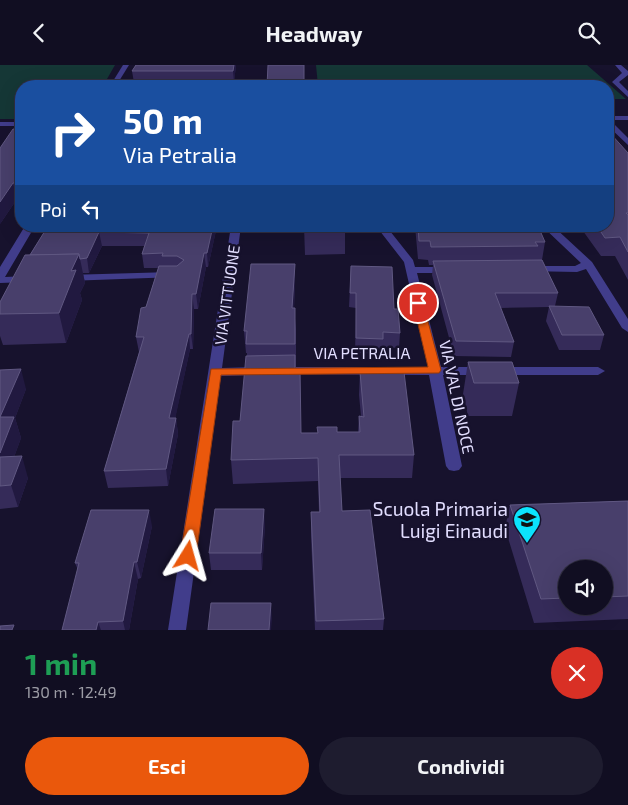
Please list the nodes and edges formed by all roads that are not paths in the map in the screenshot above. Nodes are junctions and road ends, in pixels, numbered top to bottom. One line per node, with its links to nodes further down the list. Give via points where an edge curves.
1 (126, 65): 3 (street)
2 (618, 65): 4 (street, via 626,73 615,82)
3 (117, 80)
4 (628, 95)
5 (614, 114): 6 (street)
6 (618, 118): 7 (street); 8 (street)
7 (628, 118)
8 (614, 119)
9 (0, 124): 10 (street)
10 (15, 124)
11 (614, 127): 12 (street)
12 (628, 143)
13 (27, 232): 22 (street)
14 (235, 232): 28 (street, VIA VITTUONE)
15 (386, 232): 20 (street, VIA VAL DI NOCE, via 409,262)
16 (553, 232): 17 (street)
17 (588, 264): 19 (street, via 577,269); 25 (street)
18 (463, 269): 20 (street)
19 (520, 269)
20 (410, 270): 26 (street, VIA VAL DI NOCE)
21 (179, 275): 23 (street)
22 (0, 278): 24 (street)
23 (60, 278)
24 (40, 279)
25 (628, 328)
26 (435, 370): 27 (street, VIA PETRALIA); 28 (street, VIA PETRALIA); 29 (street, VIA VAL DI NOCE)
27 (598, 371)
28 (215, 372): 30 (street, VIA VITTUONE)
29 (454, 466)
30 (177, 630)

